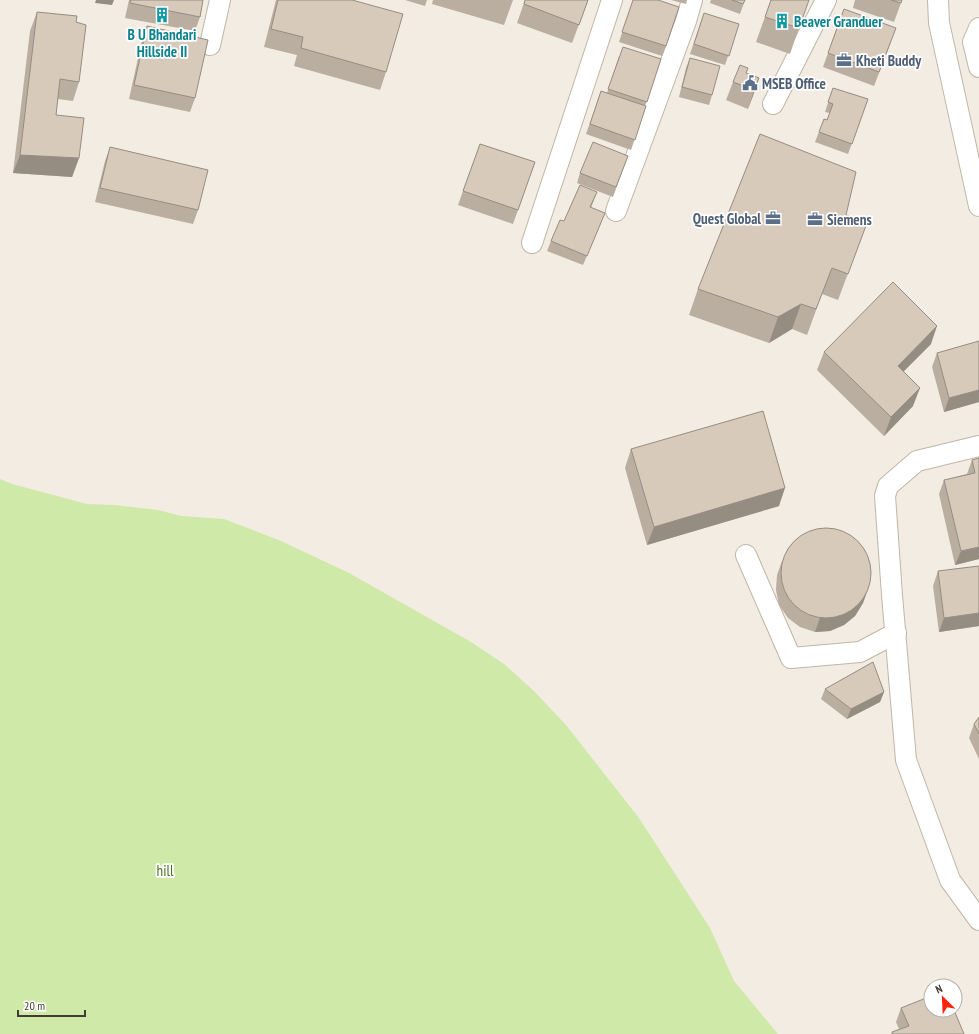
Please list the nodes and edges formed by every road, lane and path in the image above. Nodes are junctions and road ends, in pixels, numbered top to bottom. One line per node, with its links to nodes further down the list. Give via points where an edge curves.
1 (220, 0): 7 (street)
2 (612, 0): 12 (street)
3 (692, 0): 11 (street)
4 (826, 0): 9 (street)
5 (938, 0): 10 (street, via 939,24)
6 (979, 28): 8 (street, via 973,42)
7 (210, 45)
8 (979, 67)
9 (773, 104)
10 (979, 206)
11 (616, 211)
12 (532, 243)
13 (979, 446): 15 (street, via 917,461 888,486 886,496)
14 (746, 555): 15 (street, via 791,658 860,652)
15 (896, 633): 16 (street, via 906,760 950,880)
16 (979, 920)

